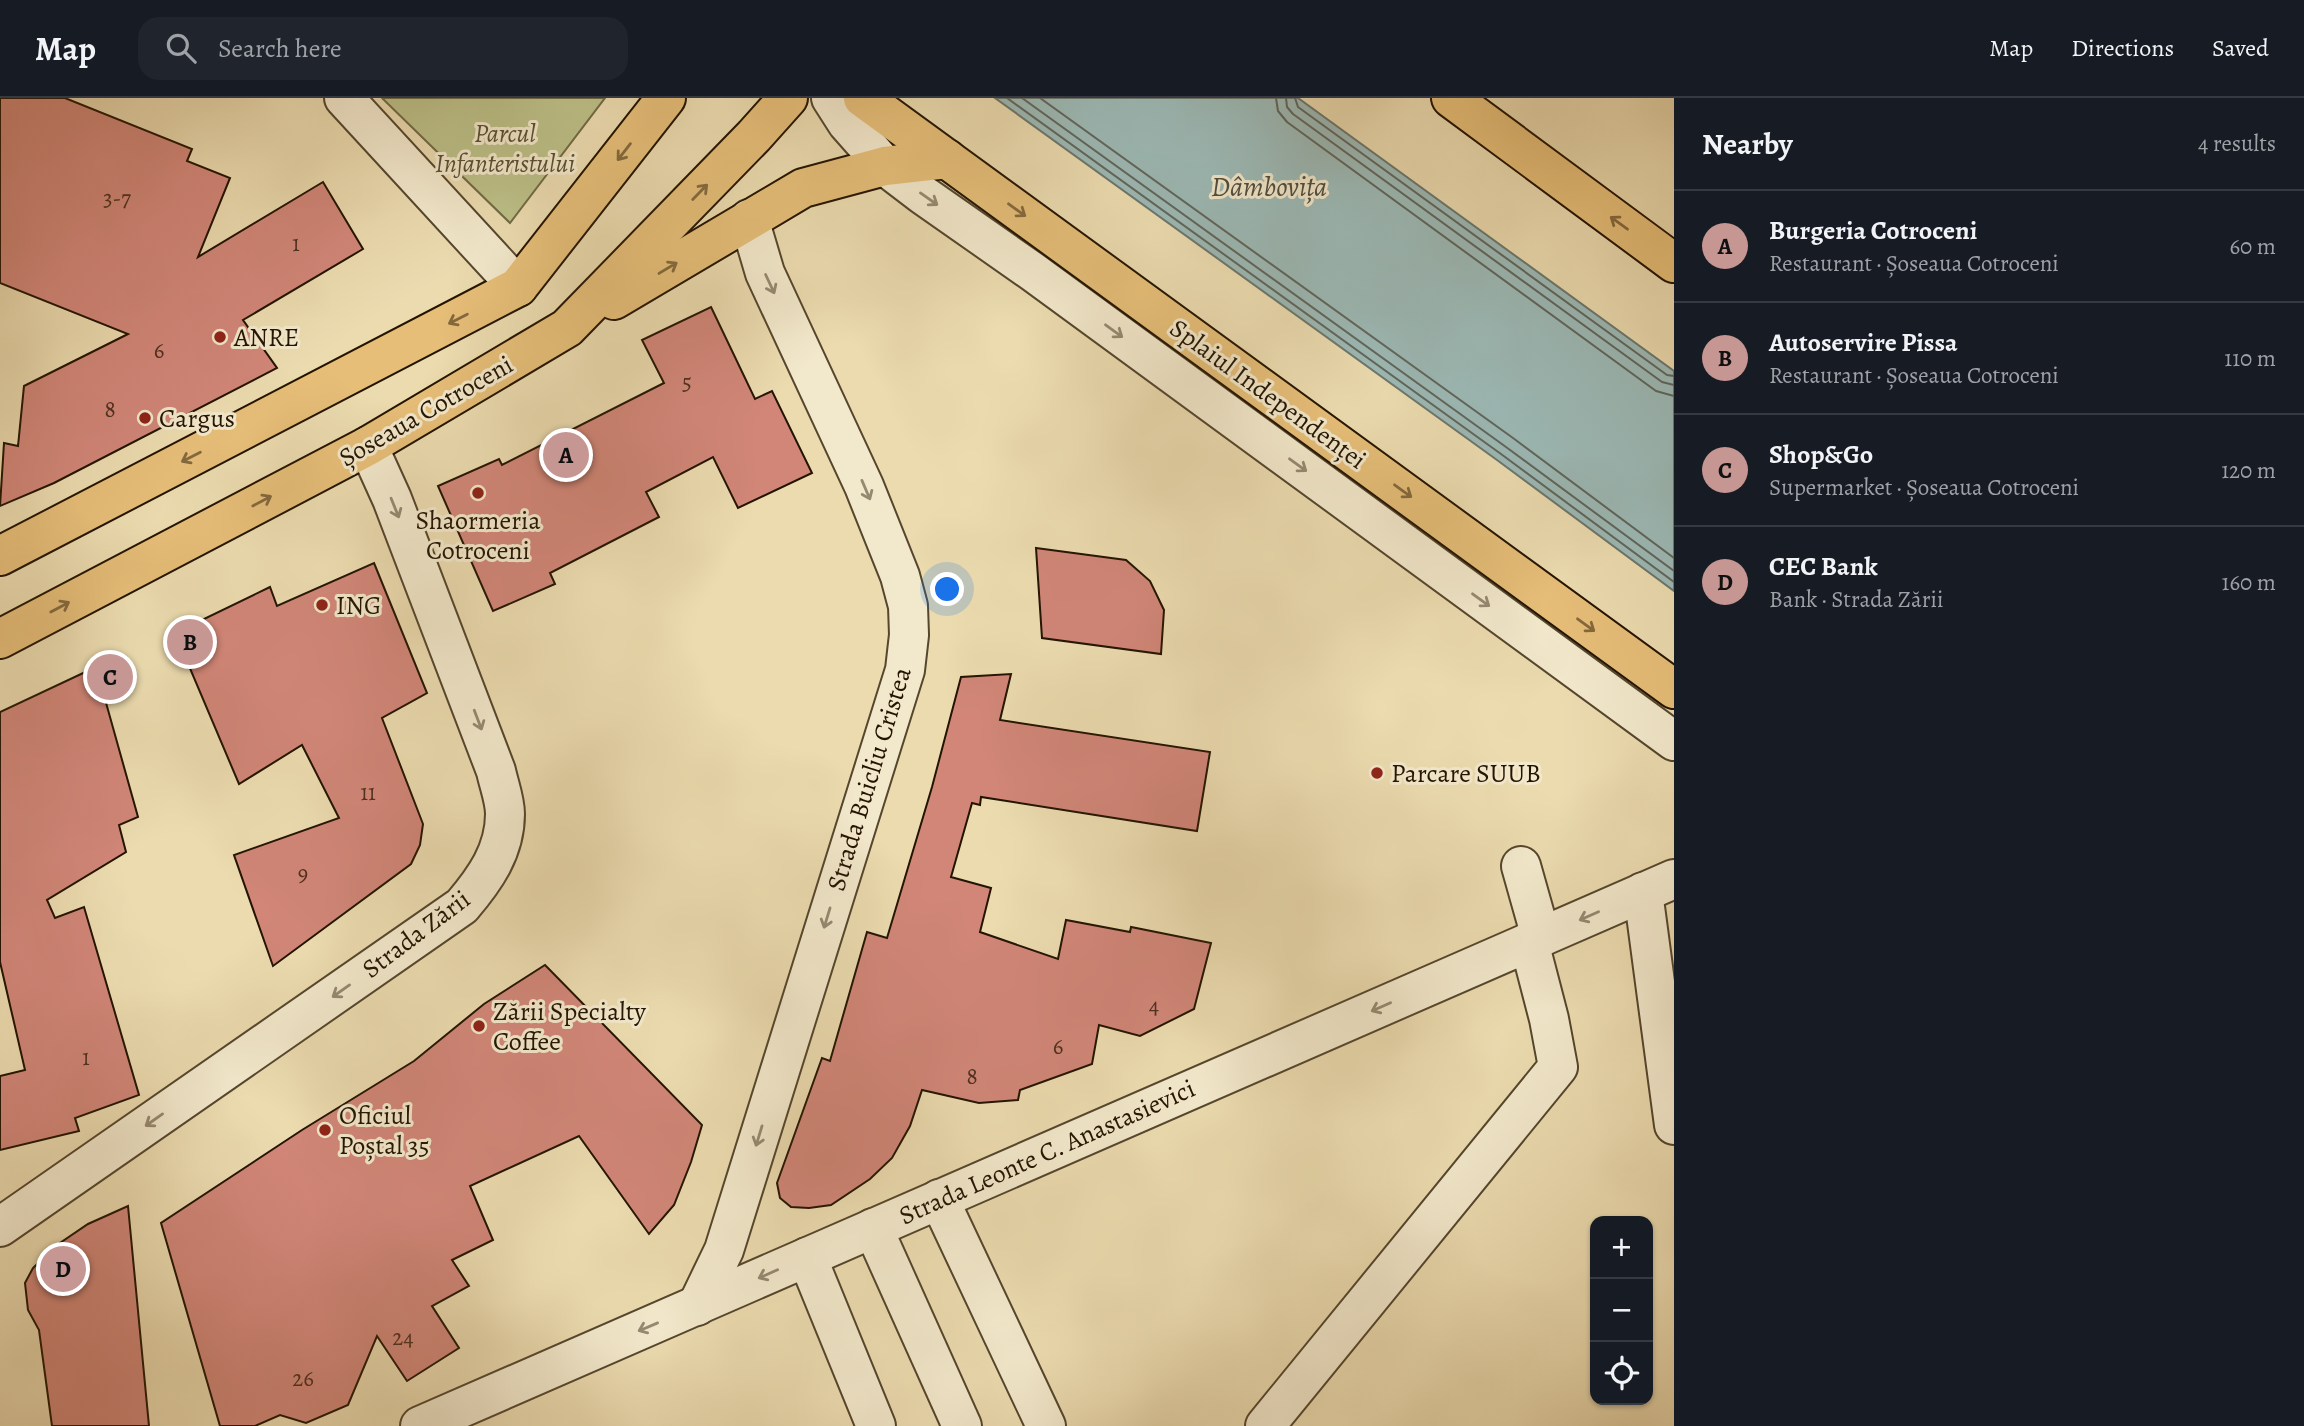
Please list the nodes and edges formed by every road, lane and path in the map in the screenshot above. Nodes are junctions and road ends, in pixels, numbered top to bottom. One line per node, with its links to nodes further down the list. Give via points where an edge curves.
1 (344, 98): 11 (street)
2 (666, 98): 11 (main road, one-way to 11)
3 (788, 98): 12 (main road, Șoseaua Cotroceni, one-way to 3)
4 (831, 98): 8 (street)
5 (863, 98): 7 (main road, Splaiul Independenței)
6 (1451, 98): 10 (main road, one-way to 6)
7 (947, 159): 8 (main road); 16 (main road, Splaiul Independenței, one-way to 16)
8 (885, 166): 9 (main road, via 803,188); 17 (street, one-way to 17)
9 (749, 219): 12 (main road, one-way to 9); 26 (street, Strada Buicliu Cristea, one-way to 26, via 765,273 864,486 900,576 909,635 905,670 732,1223)
10 (1674, 263)
11 (518, 287): 14 (main road, one-way to 14)
12 (568, 328): 13 (main road, Șoseaua Cotroceni)
13 (368, 446): 15 (main road, Șoseaua Cotroceni, one-way to 13); 23 (street, Strada Zării, one-way to 23, via 496,771 505,814 489,874 462,906)
14 (0, 556)
15 (0, 639)
16 (1674, 689)
17 (1674, 741)
18 (1521, 866): 20 (street)
19 (1659, 885): 20 (street, Strada Leonte C. Anastasievici, one-way to 20); 21 (street)
20 (1535, 939): 22 (street, Strada Leonte C. Anastasievici, one-way to 22); 31 (street, via 1558,1067)
21 (1674, 1125)
22 (939, 1199): 24 (street, Strada Leonte C. Anastasievici); 30 (street)
23 (0, 1227)
24 (873, 1228): 25 (street, Strada Leonte C. Anastasievici); 29 (street)
25 (807, 1257): 26 (street, Strada Leonte C. Anastasievici, one-way to 26); 28 (street)
26 (697, 1306): 27 (street, Strada Leonte C. Anastasievici, one-way to 27)
27 (441, 1422)
28 (877, 1426)
29 (962, 1426)
30 (1046, 1426)
31 (1265, 1426)

